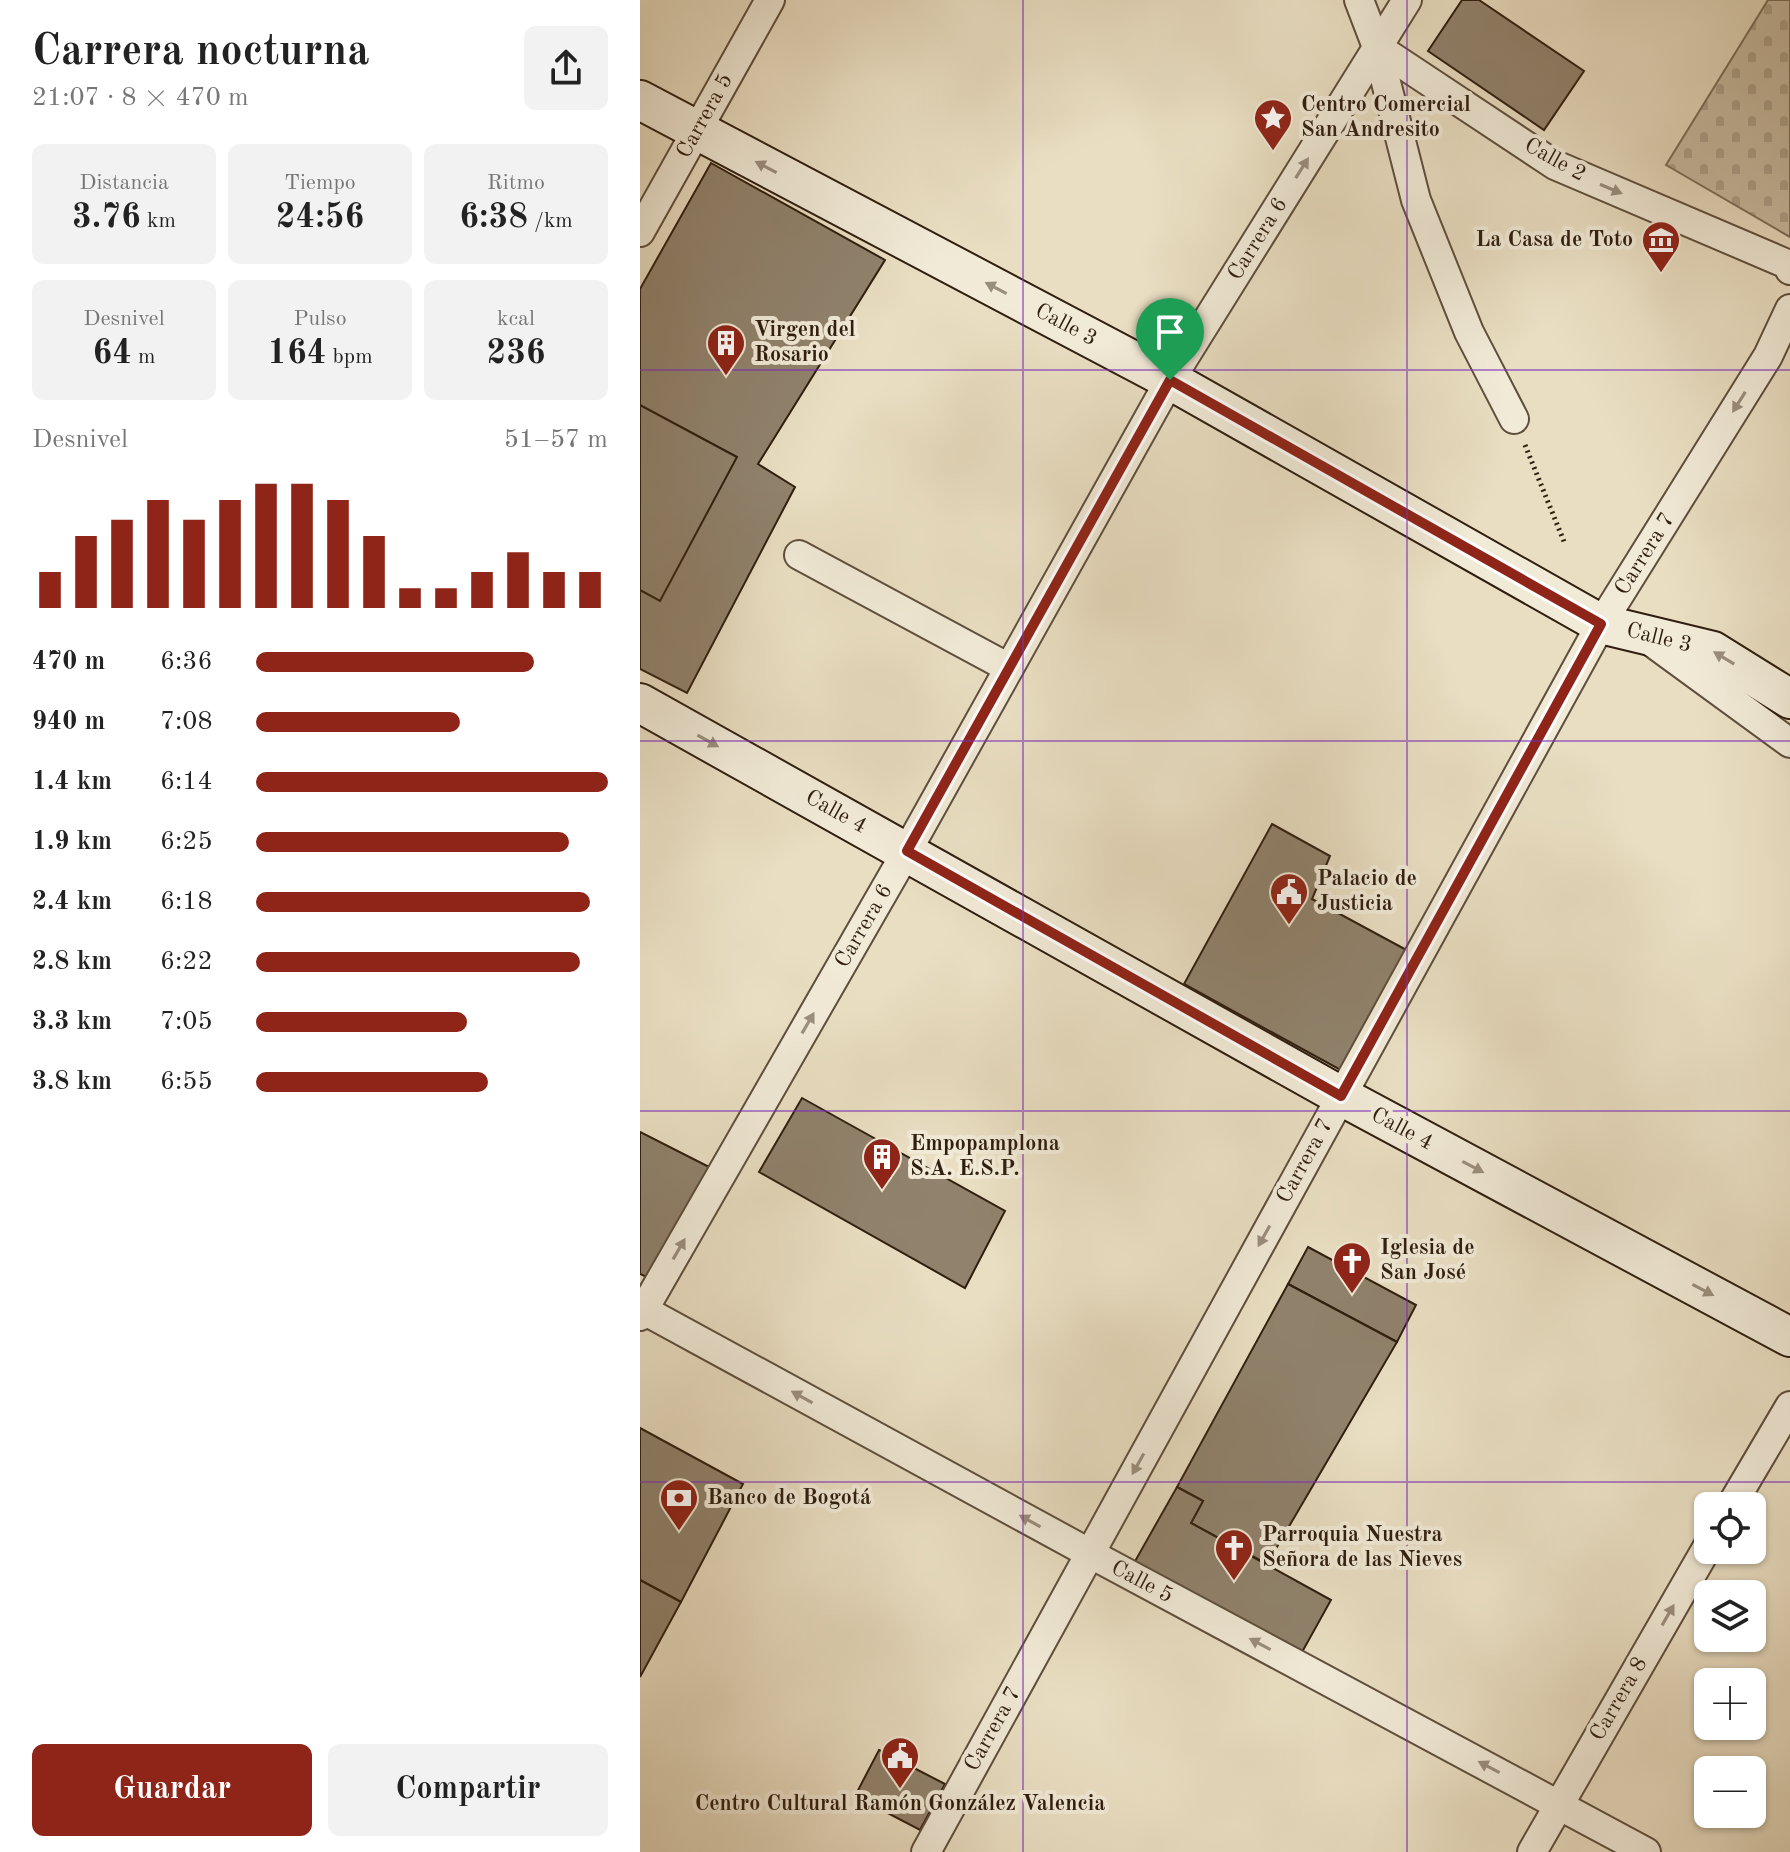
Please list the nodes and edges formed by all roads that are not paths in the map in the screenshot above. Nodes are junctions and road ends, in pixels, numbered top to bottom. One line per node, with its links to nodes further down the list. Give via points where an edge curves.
1 (770, 0): 6 (street, Carrera 5)
2 (1359, 0): 4 (street)
3 (1407, 0): 4 (street, Carrera 6)
4 (1377, 47): 8 (street, Calle 2, one-way to 8, via 1555,165 1787,264); 11 (street, Carrera 6, one-way to 4); 12 (street, via 1416,200 1469,332)
5 (640, 100): 6 (main road, Calle 3)
6 (697, 131): 7 (street, Carrera 5); 11 (main road, Calle 3, one-way to 6)
7 (640, 232)
8 (1790, 270)
9 (1790, 309): 10 (street, Carrera 7)
10 (1779, 364): 14 (street, Carrera 7, one-way to 14)
11 (1170, 380): 14 (main road, Calle 3); 16 (street, Carrera 6)
12 (1514, 419)
13 (799, 555): 16 (street)
14 (1601, 624): 15 (main road, Calle 3); 21 (street, Carrera 7)
15 (1640, 634): 17 (main road, Calle 3, one-way to 15, via 1713,651); 19 (street)
16 (1009, 668): 20 (street, Carrera 6)
17 (1790, 699)
18 (640, 703): 20 (main road, Calle 4, one-way to 20)
19 (1790, 743)
20 (907, 851): 21 (main road, Calle 4); 22 (street, Carrera 6, one-way to 20)
21 (1341, 1096): 23 (main road, Calle 4, one-way to 23); 26 (street, Carrera 7, one-way to 26)
22 (641, 1311): 26 (street, Calle 5, one-way to 22)
23 (1790, 1337)
24 (1790, 1406): 25 (street)
25 (1739, 1492)
26 (1089, 1553): 28 (street, Calle 5, one-way to 26); 29 (street, Carrera 7)
27 (1698, 1564): 28 (street, Carrera 8, one-way to 27)
28 (1558, 1804): 30 (street, Carrera 8); 31 (street, Calle 5)
29 (926, 1852)
30 (1532, 1852)
31 (1646, 1852)

